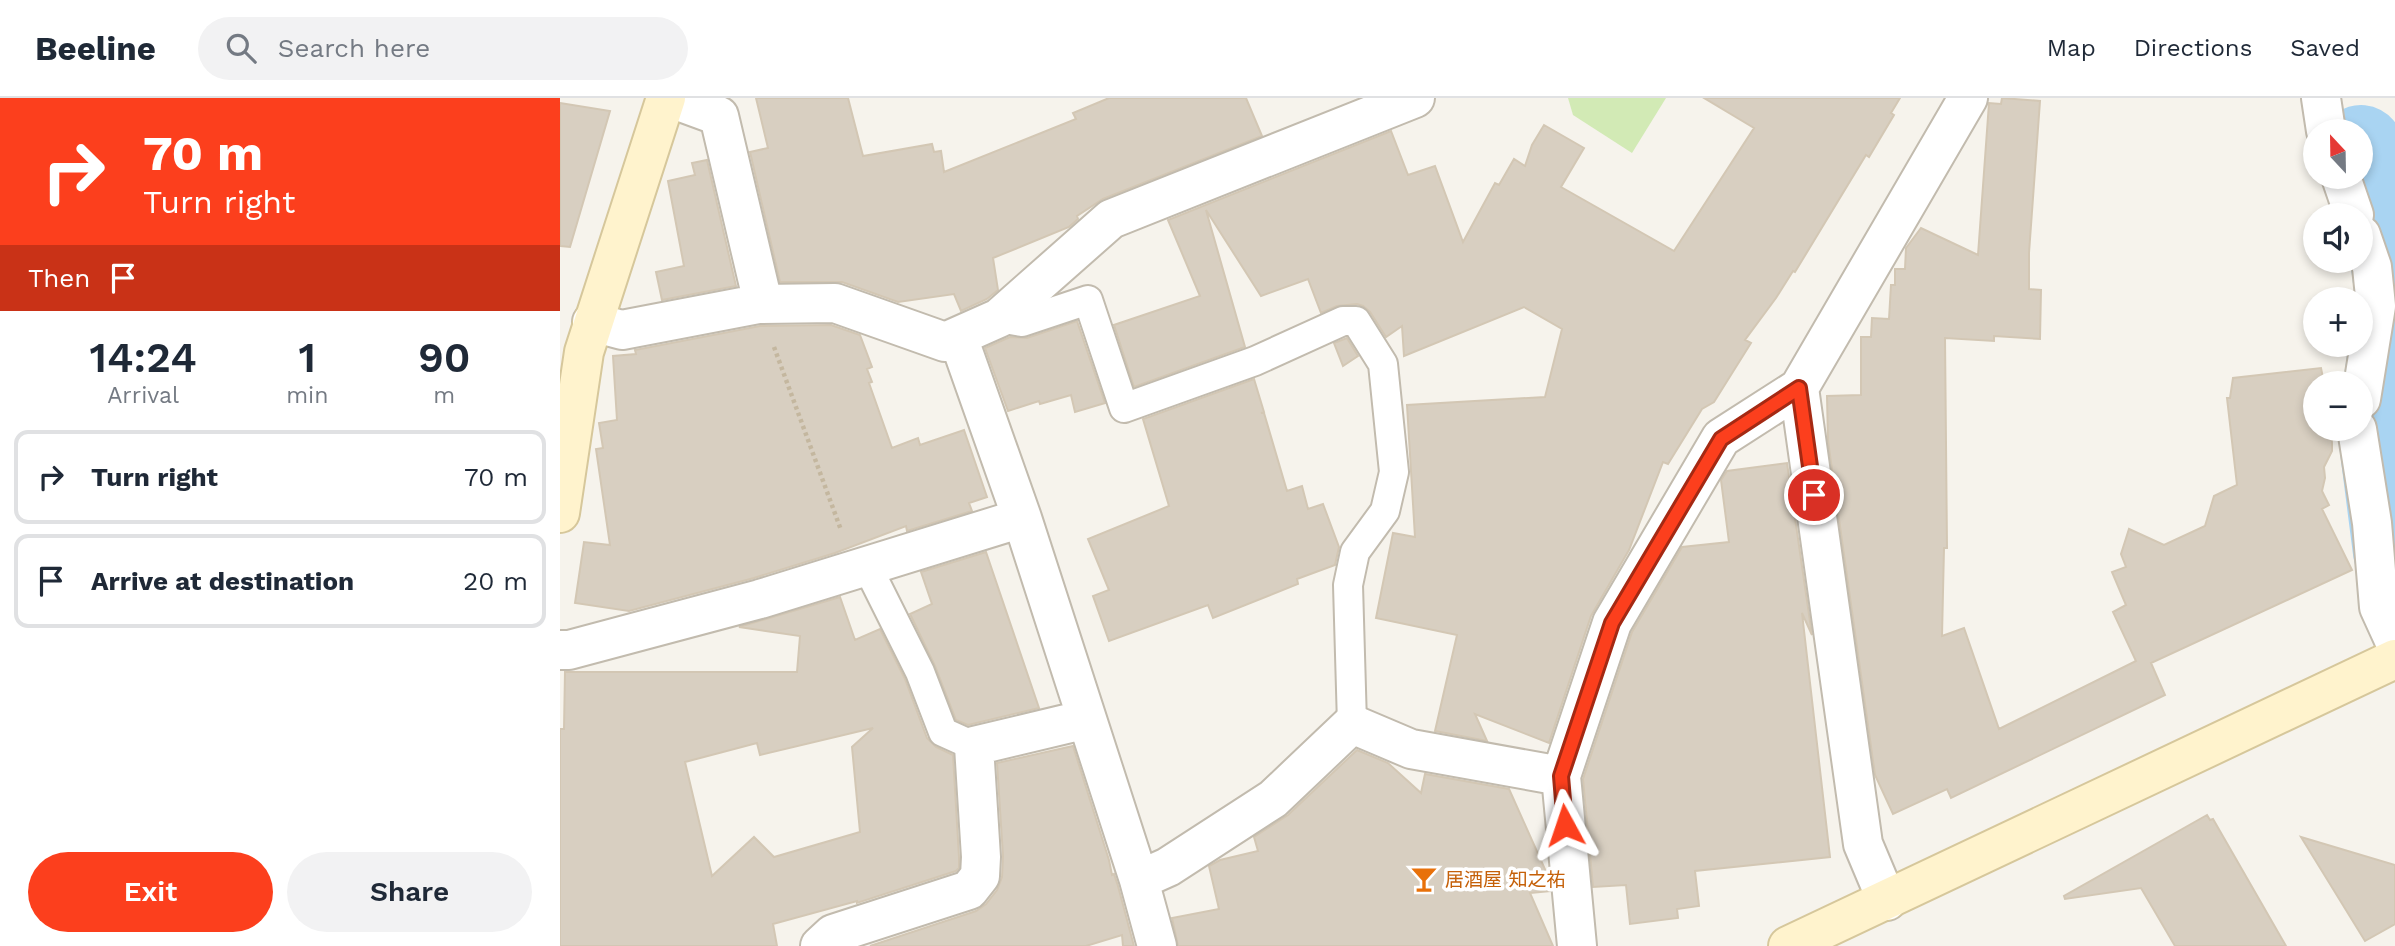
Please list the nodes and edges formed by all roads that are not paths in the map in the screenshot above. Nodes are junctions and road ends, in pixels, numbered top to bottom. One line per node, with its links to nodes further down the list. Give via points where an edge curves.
1 (668, 98): 7 (street, via 719,116); 9 (street)
2 (1415, 98): 8 (street, via 1111,219)
3 (1968, 98): 12 (street)
4 (2321, 98): 5 (street)
5 (2324, 119)
6 (2373, 273): 11 (street, via 2376,306)
7 (761, 303): 9 (street, via 622,330); 10 (street, via 835,303 945,342)
8 (999, 318): 10 (street); 21 (lane, via 1022,322 1088,300 1124,408 1255,361 1343,321 1356,321 1383,364 1394,472 1385,511 1355,552 1348,585)
9 (592, 323): 14 (street)
10 (958, 337): 15 (street)
11 (2366, 371)
12 (1799, 388): 23 (street, via 1721,439 1612,623); 25 (street, via 1863,844)
13 (2359, 441): 17 (street, via 2379,607)
14 (560, 513)
15 (1022, 518): 16 (street); 20 (street)
16 (862, 568): 18 (street); 22 (lane, via 920,672 943,732)
17 (2395, 642)
18 (560, 650)
19 (2395, 659): 25 (street)
20 (1087, 719): 22 (street); 24 (street)
21 (1352, 724): 23 (street, via 1411,749); 24 (street, via 1273,799 1168,867)
22 (974, 746): 26 (street, via 980,876 969,890 833,934)
23 (1561, 776): 28 (street)
24 (1139, 880): 27 (street)
25 (1887, 901): 29 (street)
26 (820, 946)
27 (1157, 946)
28 (1577, 946)
29 (1788, 946)

